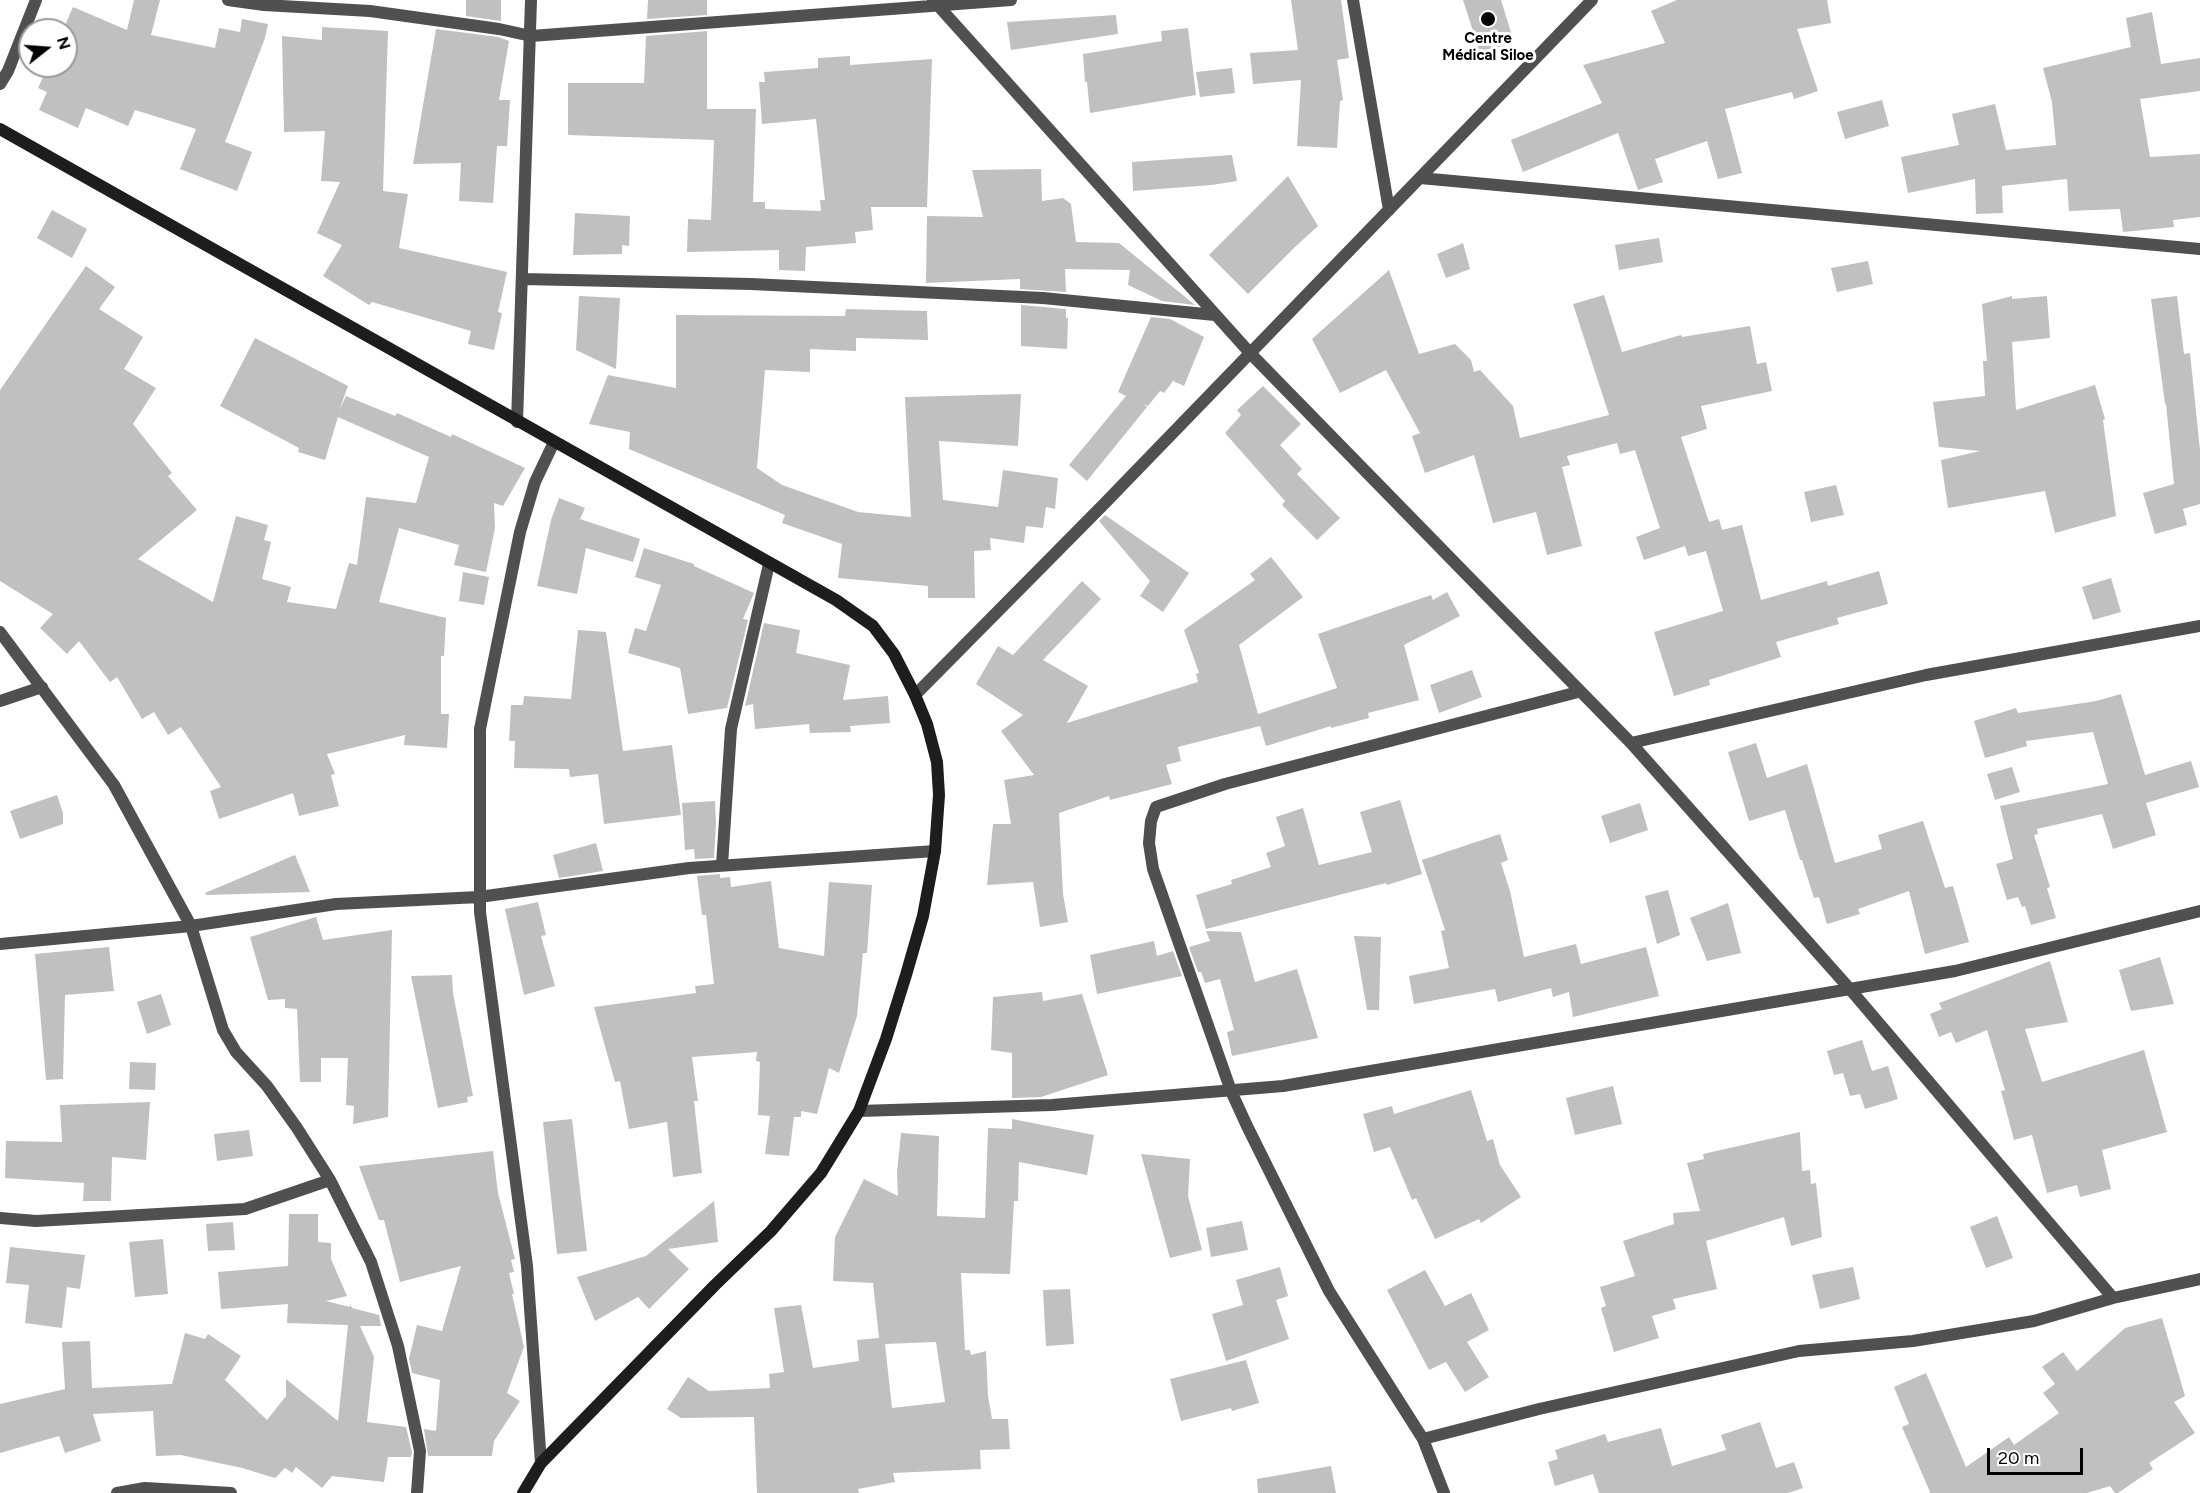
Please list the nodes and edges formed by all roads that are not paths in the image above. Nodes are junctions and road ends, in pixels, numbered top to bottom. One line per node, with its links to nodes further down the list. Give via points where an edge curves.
1 (36, 0): 9 (street)
2 (228, 0): 8 (street, via 264,6 369,11)
3 (531, 0): 8 (street)
4 (1011, 0): 7 (street)
5 (1353, 0): 12 (street)
6 (1592, 0): 11 (street)
7 (936, 3): 8 (street); 15 (street)
8 (531, 36): 14 (street)
9 (0, 84)
10 (0, 129): 17 (main road)
11 (1420, 178): 12 (street); 13 (street)
12 (1389, 210): 16 (street)
13 (2200, 249)
14 (523, 279): 15 (street, via 751,284 1042,298); 17 (street)
15 (1215, 315): 16 (street)
16 (1250, 353): 23 (street); 24 (street)
17 (518, 422): 18 (main road)
18 (554, 442): 19 (main road); 29 (street, via 535,482 520,531 480,729)
19 (769, 564): 24 (main road, via 836,600 873,626 894,654); 28 (street, via 731,729)
20 (2200, 626): 26 (street, via 1926,675)
21 (0, 632): 22 (street)
22 (42, 687): 25 (street); 31 (street, via 114,784)
23 (1578, 692): 26 (street); 34 (street, via 1225,784 1156,807 1149,843 1154,869)
24 (915, 695): 27 (main road, via 937,762)
25 (0, 701)
26 (1631, 744): 33 (street)
27 (935, 850): 28 (street); 35 (main road, via 923,916)
28 (722, 865): 29 (street)
29 (479, 897): 31 (street, via 336,904); 41 (street, via 527,1266)
30 (2200, 911): 33 (street, via 1955,972)
31 (191, 926): 32 (street); 36 (street, via 223,1030 236,1053 267,1086 297,1128)
32 (0, 944)
33 (1849, 988): 34 (street, via 1283,1086); 39 (street)
34 (1232, 1091): 35 (street, via 1052,1105); 40 (street, via 1329,1291)
35 (860, 1112): 41 (main road, via 821,1173 771,1231)
36 (330, 1180): 37 (street, via 244,1209 36,1221); 44 (street, via 371,1262 398,1346 420,1451)
37 (0, 1218)
38 (2200, 1280): 39 (street)
39 (2113, 1298): 40 (street, via 2034,1321 1913,1341 1799,1352 1539,1409)
40 (1423, 1439): 46 (street)
41 (541, 1463): 45 (main road)
42 (117, 1493): 43 (street, via 145,1488)
43 (231, 1493)
44 (417, 1493)
45 (523, 1493)
46 (1444, 1493)

